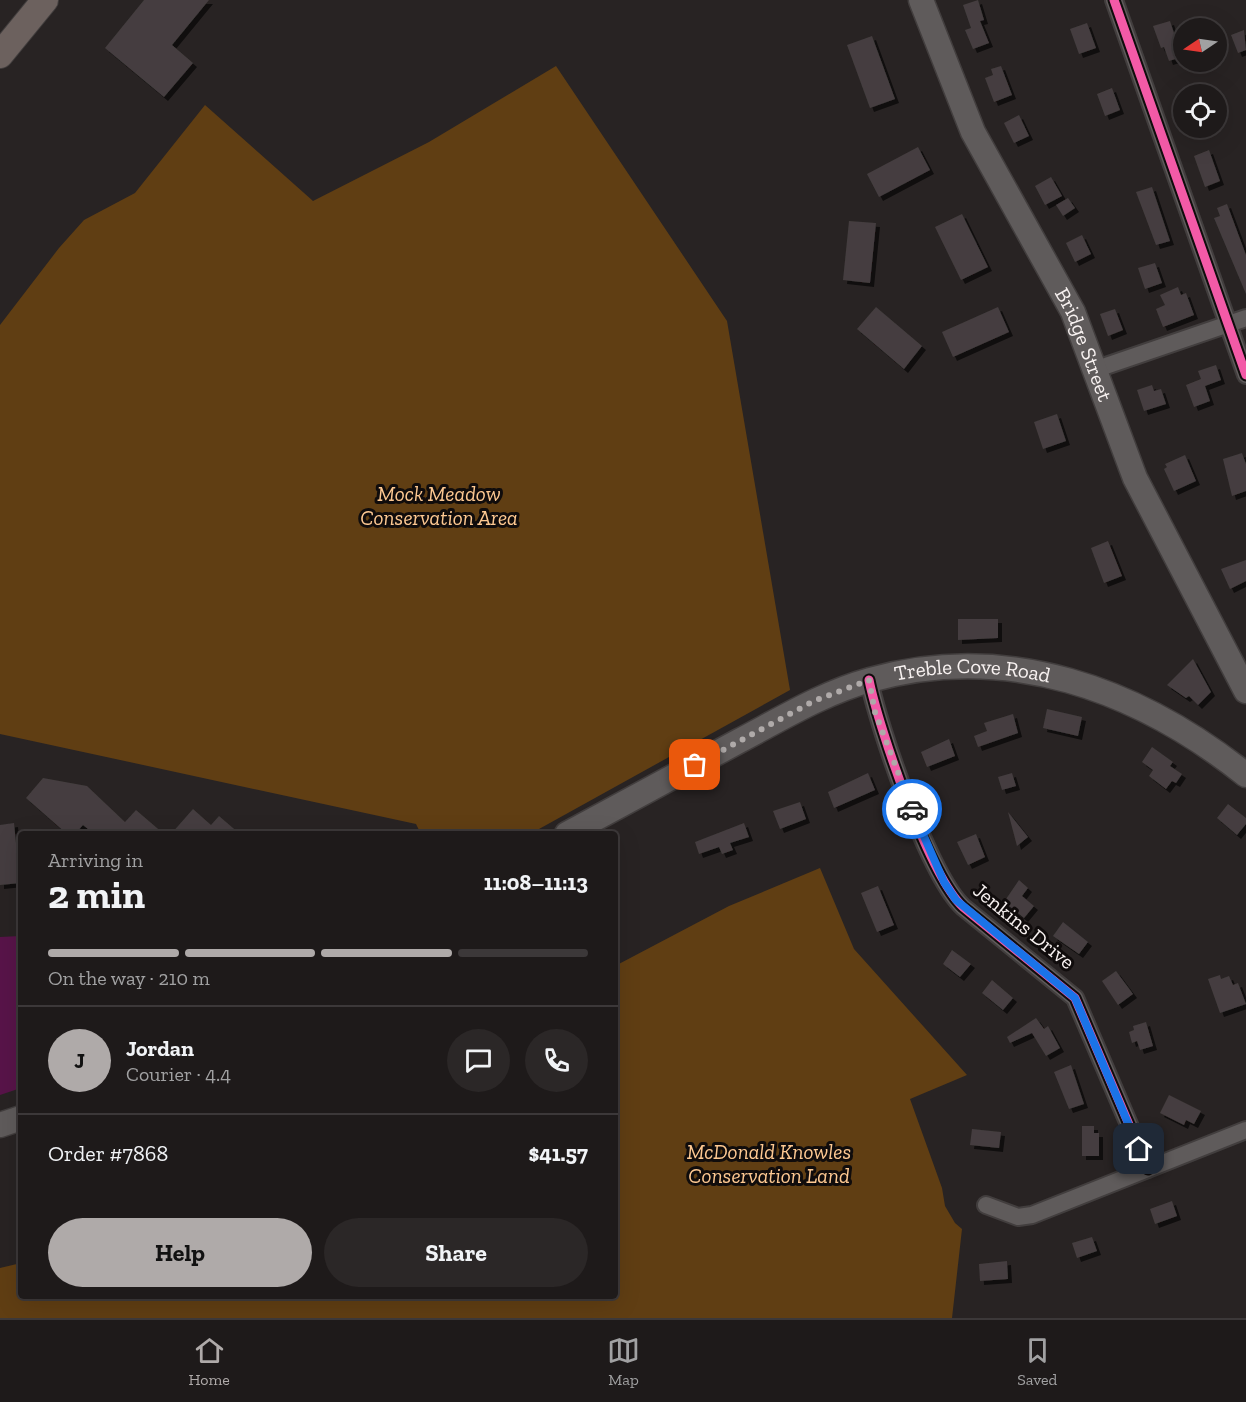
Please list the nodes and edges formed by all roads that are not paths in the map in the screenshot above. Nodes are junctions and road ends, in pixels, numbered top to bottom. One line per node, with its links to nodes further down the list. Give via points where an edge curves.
1 (45, 0): 4 (main road)
2 (921, 0): 7 (main road, Bridge Street, via 974,132 1072,312)
3 (1114, 0): 6 (street)
4 (0, 55)
5 (1246, 318): 6 (street)
6 (1229, 324): 7 (street); 8 (street)
7 (1094, 370): 10 (main road, Bridge Street, via 1136,478)
8 (1246, 375)
9 (869, 680): 11 (main road, Treble Cove Road, via 930,667 975,666 1080,681 1150,710); 12 (main road, Treble Cove Road, via 814,701); 16 (street, Jenkins Drive, via 875,712 949,892 1075,998)
10 (1246, 692)
11 (1246, 775)
12 (573, 831)
13 (18, 1120): 14 (main road)
14 (0, 1125)
15 (1246, 1130): 16 (street)
16 (1148, 1169): 17 (street, via 1026,1217)
17 (986, 1205)

